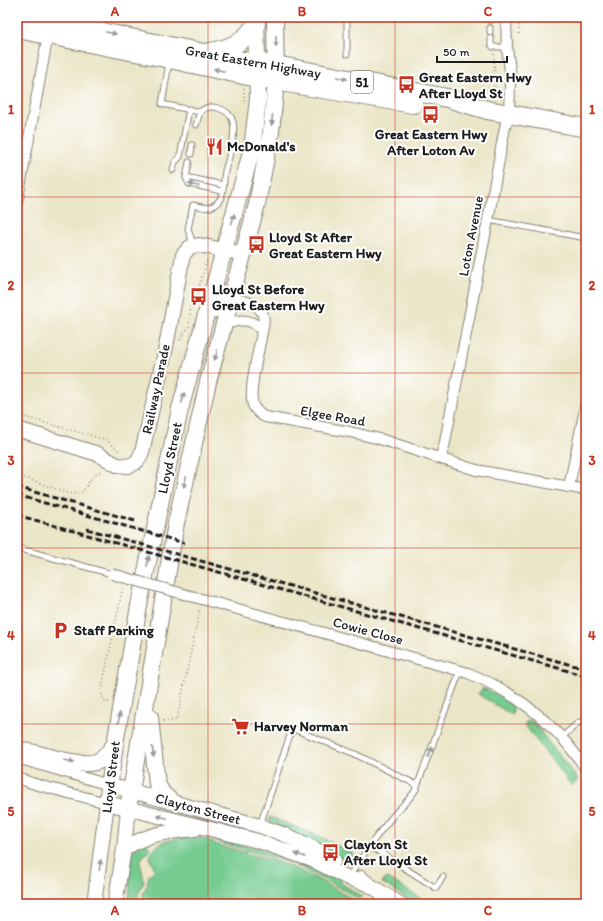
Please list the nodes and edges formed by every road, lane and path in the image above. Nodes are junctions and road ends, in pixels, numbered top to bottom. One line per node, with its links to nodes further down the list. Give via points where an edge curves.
1 (275, 17): 15 (main road, Lloyd Street, one-way to 15)
2 (347, 17): 12 (lane)
3 (506, 17): 9 (street, Loton Avenue)
4 (519, 17): 7 (path)
5 (256, 21): 11 (highway, via 248,35 234,45 225,50); 14 (main road, Lloyd Street)
6 (37, 24): 11 (highway, Great Eastern Highway / 51, one-way to 11, via 73,23); 13 (highway, Great Eastern Highway / 51, via 93,44); 29 (street)
7 (520, 35)
8 (491, 38): 9 (lane, via 493,47)
9 (507, 47): 19 (street, Loton Avenue, via 510,71)
10 (494, 51): 16 (path)
11 (203, 53): 14 (highway, Great Eastern Highway / 51)
12 (348, 54)
13 (170, 59): 14 (highway, Great Eastern Highway / 51, one-way to 13); 17 (lane, via 162,104)
14 (257, 71): 15 (highway, Great Eastern Highway / 51); 33 (main road, Lloyd Street, one-way to 14, via 252,149 258,99)
15 (276, 73): 16 (highway, Great Eastern Highway / 51); 34 (main road, Lloyd Street, one-way to 34, via 271,132)
16 (492, 105): 19 (highway, Great Eastern Highway / 51)
17 (189, 109): 18 (lane); 25 (lane, via 180,157 175,162)
18 (200, 112): 20 (lane); 27 (lane, via 209,107 218,108 226,112 233,121 231,155)
19 (509, 114): 21 (highway, Great Eastern Highway / 51); 30 (street, Loton Avenue, via 504,127)
20 (196, 125)
21 (586, 128)
22 (192, 145): 23 (lane)
23 (191, 154)
24 (189, 162): 26 (lane)
25 (173, 170)
26 (186, 177): 27 (lane); 28 (lane, one-way to 26, via 189,184)
27 (223, 185): 28 (lane)
28 (222, 191): 32 (lane, via 220,200 213,206 206,208 194,205 188,230)
29 (17, 203)
30 (488, 220): 31 (lane); 42 (street, Loton Avenue)
31 (586, 238)
32 (194, 246): 33 (main road, via 205,245); 43 (main road, Railway Parade, via 183,256 165,352 142,452 135,463)
33 (224, 249): 34 (main road); 37 (main road, Lloyd Street)
34 (244, 254): 35 (main road, Lloyd Street)
35 (232, 298): 36 (main road, Lloyd Street); 37 (street, via 221,298); 38 (street, Elgee Road, via 247,302 261,311 264,323)
36 (224, 325): 38 (street, via 240,320 253,322); 51 (main road, Lloyd Street, one-way to 51, via 208,382 176,523)
37 (201, 331): 57 (main road, Lloyd Street, one-way to 37, via 157,518 180,409)
38 (262, 332): 42 (street, Elgee Road, via 251,398 253,407 259,413 272,419 380,439)
39 (586, 404): 45 (street)
40 (17, 415): 43 (path, via 107,440 118,450)
41 (17, 429): 43 (main road, Railway Parade, via 98,454)
42 (440, 458): 45 (street, Elgee Road, via 476,470)
43 (108, 467): 44 (path, via 95,473 80,494 67,493)
44 (17, 475)
45 (569, 487): 46 (street, Elgee Road)
46 (586, 490)
47 (17, 548): 48 (lane)
48 (112, 574): 50 (street, Cowie Close, bridge)
49 (123, 586): 53 (path, via 101,692 106,702)
50 (199, 602): 52 (street, Cowie Close); 55 (path, via 177,719)
51 (153, 657): 64 (main road, Lloyd Street); 65 (main road, one-way to 65, via 150,712 155,777 160,790)
52 (460, 671): 56 (street, Cowie Close, via 487,680 505,691 540,715); 63 (lane, one-way to 52)
53 (112, 701)
54 (586, 719): 56 (lane)
55 (162, 721)
56 (562, 738): 60 (street, Cowie Close)
57 (115, 744): 58 (main road, one-way to 57, via 84,764 104,758); 62 (main road, Lloyd Street)
58 (17, 750)
59 (17, 758): 62 (street, Clayton Street)
60 (586, 769)
61 (17, 778): 66 (street, Clayton Street)
62 (109, 785): 64 (main road, Clayton Street); 66 (main road, Lloyd Street)
63 (416, 789): 68 (lane, via 414,784 355,754 296,730 291,732); 70 (lane)
64 (131, 791): 65 (main road, Clayton Street); 67 (main road, Lloyd Street)
65 (171, 801): 68 (main road, Clayton Street)
66 (107, 803): 67 (main road, Clayton Street); 75 (main road, Lloyd Street, one-way to 66)
67 (128, 809): 69 (main road, Clayton Street, one-way to 67); 71 (main road, Lloyd Street)
68 (260, 826): 72 (main road, Clayton Street, via 306,844)
69 (205, 828): 71 (main road, via 164,832 138,840); 72 (main road, Clayton Street, one-way to 69, via 258,841)
70 (370, 846): 72 (lane); 73 (lane, via 436,888)
71 (124, 849): 76 (main road, Lloyd Street)
72 (351, 874): 74 (main road, Clayton Street)
73 (443, 877)
74 (375, 893): 77 (main road, Clayton Street)
75 (94, 904)
76 (115, 904)
77 (400, 904)

